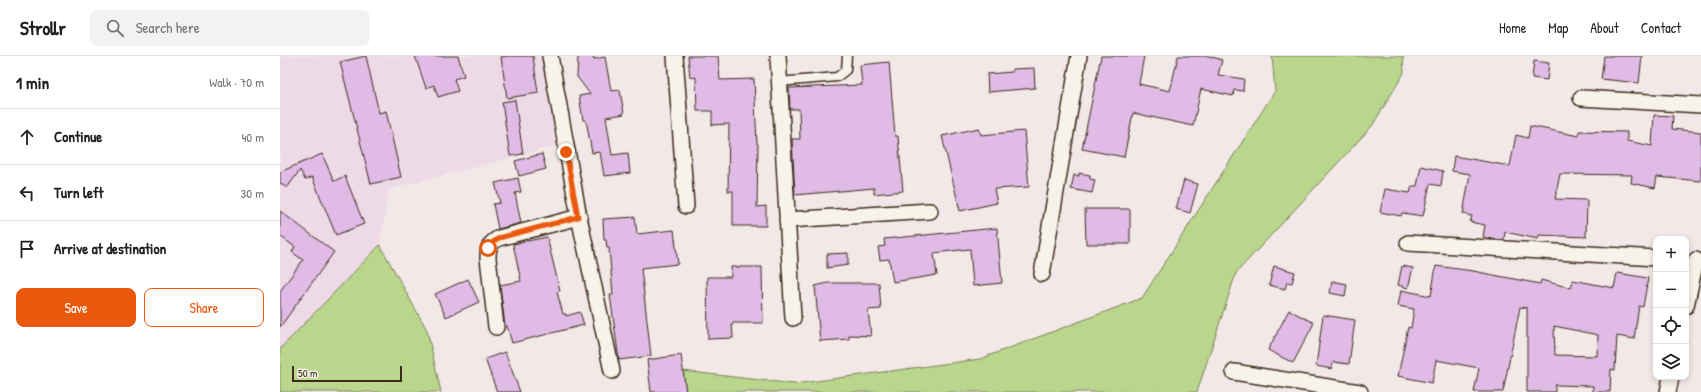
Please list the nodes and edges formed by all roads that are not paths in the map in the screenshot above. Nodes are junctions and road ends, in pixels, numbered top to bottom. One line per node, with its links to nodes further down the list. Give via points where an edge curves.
1 (550, 56): 11 (street)
2 (675, 56): 9 (street)
3 (778, 56): 6 (street)
4 (847, 56): 6 (lane, via 846,70 837,77)
5 (1079, 56): 16 (street)
6 (779, 82): 12 (street)
7 (1581, 98): 8 (street)
8 (1701, 105)
9 (686, 206)
10 (930, 211): 12 (street)
11 (578, 217): 19 (street, via 499,238 488,248); 20 (street)
12 (787, 220): 18 (street)
13 (1408, 243): 14 (street)
14 (1653, 258)
15 (1694, 259): 17 (street)
16 (1042, 274)
17 (1689, 288)
18 (793, 318)
19 (496, 327)
20 (612, 371)
21 (1234, 372): 23 (street)
22 (1670, 380): 24 (street)
23 (1360, 392)
24 (1668, 392)

